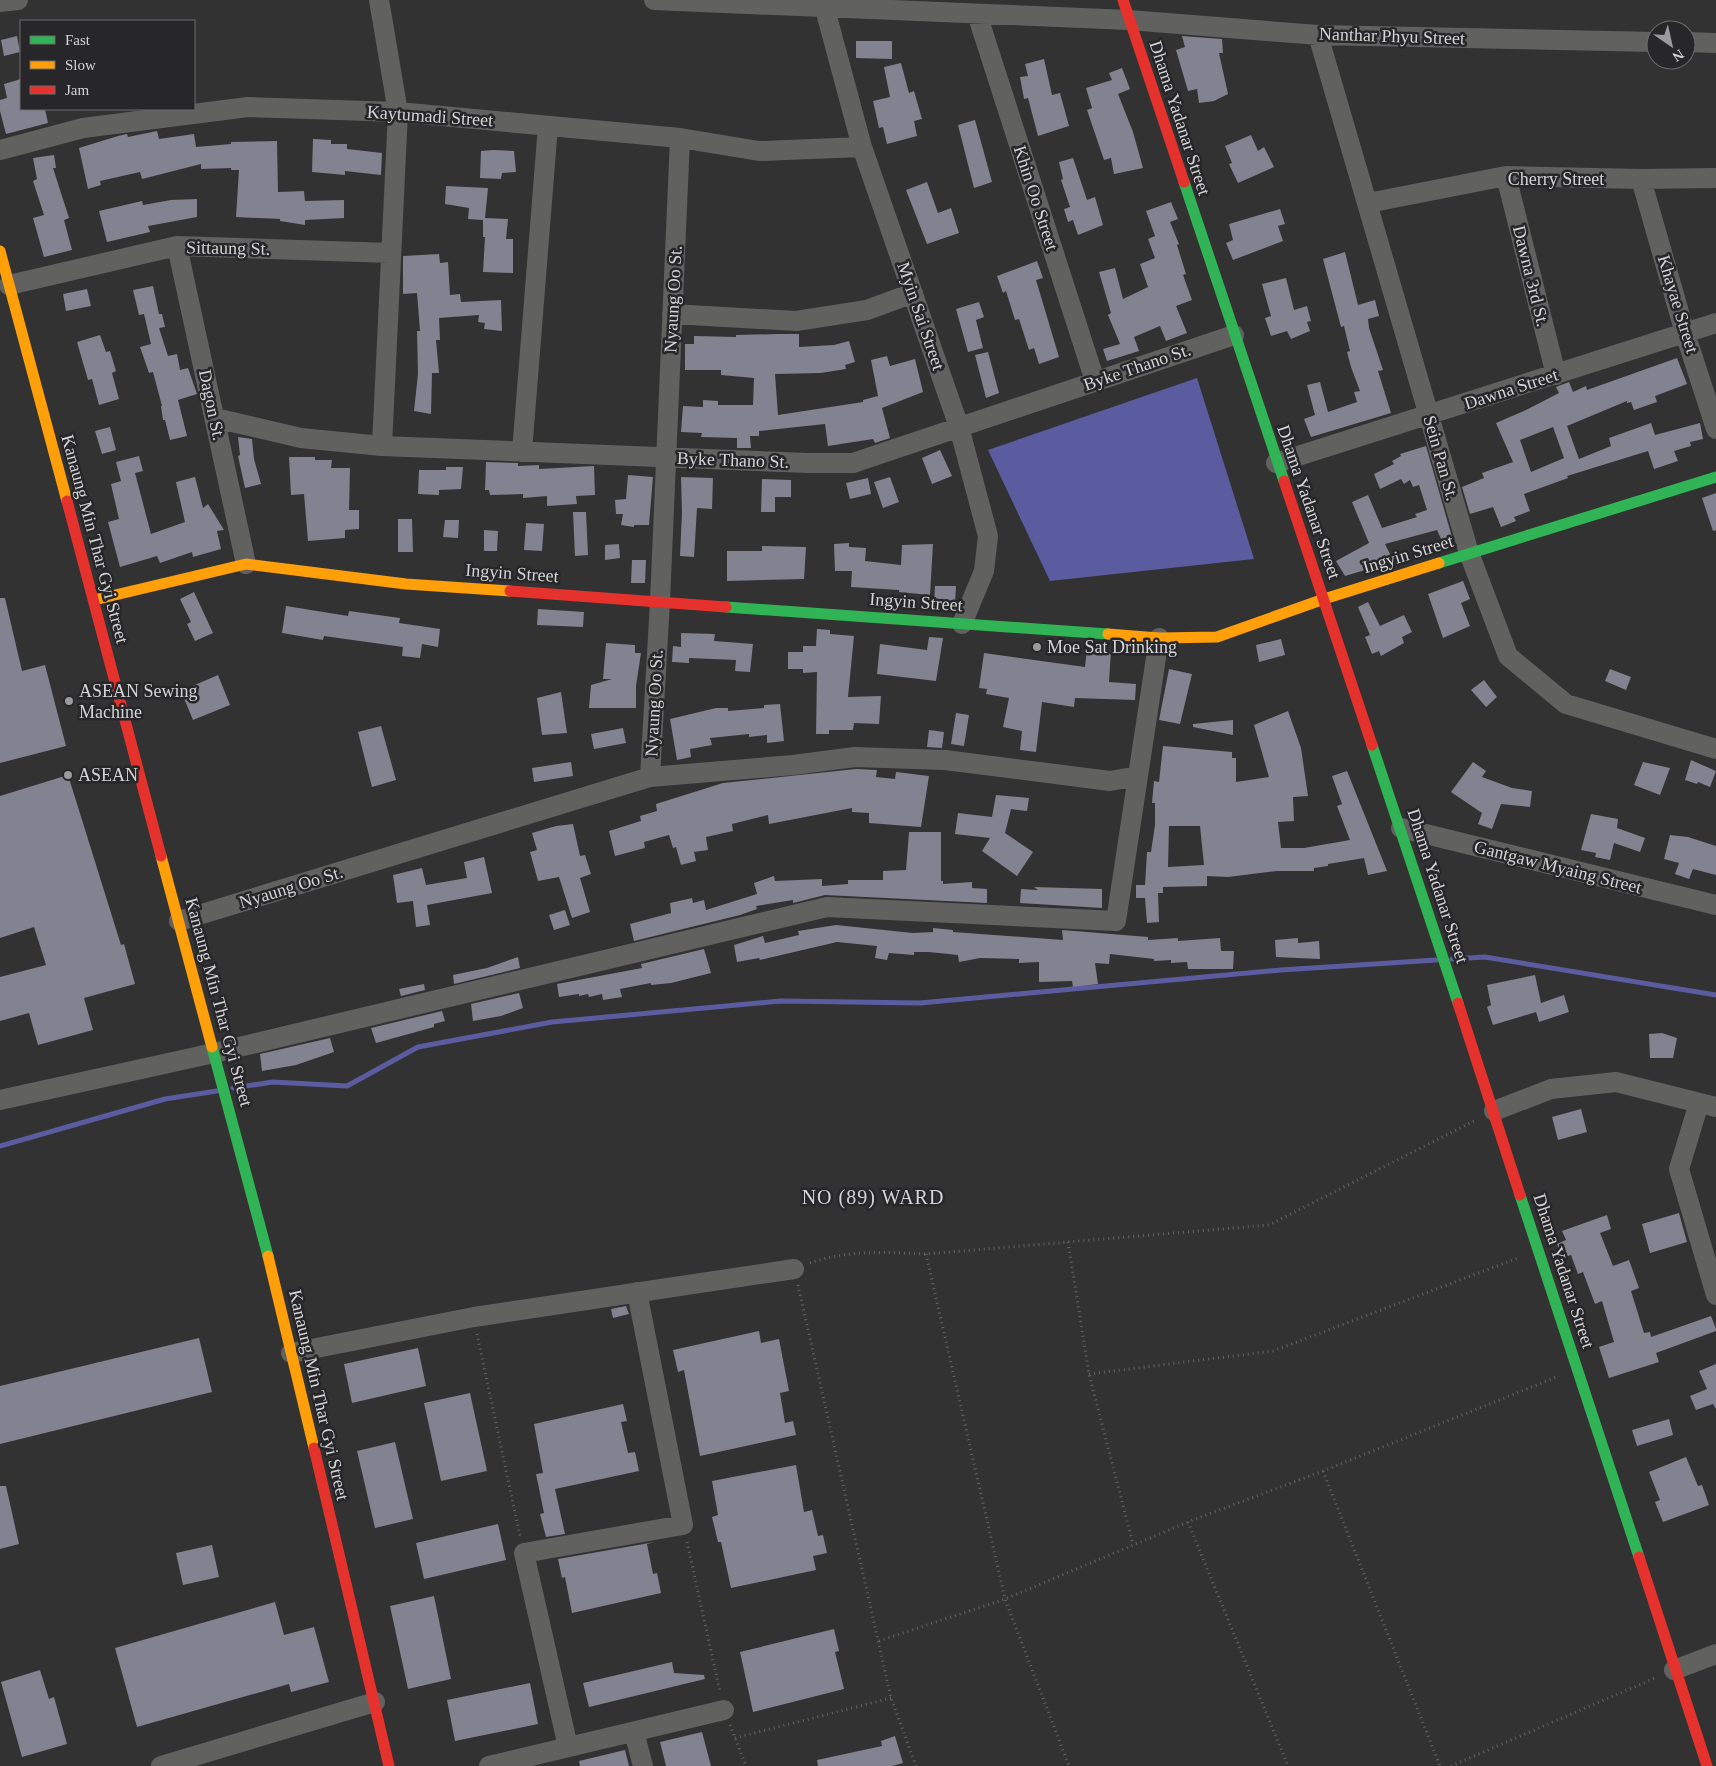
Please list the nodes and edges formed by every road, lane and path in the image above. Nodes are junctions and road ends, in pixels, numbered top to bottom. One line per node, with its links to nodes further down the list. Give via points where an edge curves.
1 (18, 0): 5 (street)
2 (379, 0): 13 (street)
3 (654, 0): 6 (street, Nanthar Phyu Street)
4 (1124, 0): 8 (street, Dhama Yadanar Street)
5 (0, 2)
6 (825, 9): 7 (street, Nanthar Phyu Street); 16 (street, Myin Sai Street)
7 (977, 14): 8 (street, Nanthar Phyu Street); 32 (street, Khin Oo Street)
8 (1129, 20): 9 (street, Nanthar Phyu Street); 30 (street, Dhama Yadanar Street)
9 (1318, 35): 10 (street, Nanthar Phyu Street); 21 (street, Sein Pan St.)
10 (1646, 42)
11 (1696, 42): 12 (street)
12 (1716, 43)
13 (398, 112): 14 (street, Kaytumadi Street); 17 (street, Kaytumadi Street, via 248,107 83,128); 24 (street)
14 (548, 126): 15 (street, Kaytumadi Street); 38 (street)
15 (680, 138): 16 (street, Kaytumadi Street, via 759,151); 27 (street, Nyaung Oo St.)
16 (862, 147): 26 (street, Myin Sai Street)
17 (0, 150)
18 (1506, 176): 20 (street, Cherry Street); 21 (street, Cherry Street); 31 (street, Dawna 3rd St.)
19 (1716, 178): 20 (street, Cherry Street)
20 (1641, 179): 29 (street, Khayae Street)
21 (1368, 204): 33 (street, Sein Pan St.)
22 (178, 246): 24 (street, Sittaung St.); 25 (street, Sittaung St.); 34 (street, Dagon St.)
23 (0, 252): 25 (street, Kanaung Min Thar Gyi Street)
24 (391, 253): 37 (street)
25 (9, 285): 45 (street, Kanaung Min Thar Gyi Street)
26 (913, 293): 27 (street, via 867,310 796,321); 35 (street, Myin Sai Street)
27 (672, 314): 39 (street, Nyaung Oo St.)
28 (1716, 323): 29 (street, Dawna Street)
29 (1686, 333): 31 (street, Dawna Street); 36 (street, Khayae Street)
30 (1234, 335): 32 (street, Byke Thano St.); 40 (street, Dhama Yadanar Street)
31 (1556, 375): 33 (street, Dawna Street)
32 (1095, 381): 35 (street, Byke Thano St.)
33 (1429, 416): 40 (street, Dawna Street); 42 (street, Sein Pan St.)
34 (215, 418): 37 (street, Byke Thano St., via 302,438); 43 (street, Dagon St.)
35 (959, 427): 39 (street, Byke Thano St., via 853,463); 47 (street, Myin Sai Street, via 988,536 984,570)
36 (1716, 428)
37 (382, 446): 38 (street, Byke Thano St.)
38 (522, 452): 39 (street, Byke Thano St.)
39 (665, 457): 46 (street, Nyaung Oo St.)
40 (1276, 463): 44 (street, Dhama Yadanar Street)
41 (1716, 477): 42 (street, Ingyin Street)
42 (1469, 553): 44 (street, Ingyin Street); 49 (street, Sein Pan St., via 1508,656 1566,704)
43 (246, 564): 45 (street, Ingyin Street); 46 (street, Ingyin Street, via 406,584)
44 (1324, 599): 48 (street, Ingyin Street, via 1217,637); 52 (street, Dhama Yadanar Street)
45 (94, 600): 54 (street, Kanaung Min Thar Gyi Street)
46 (660, 601): 47 (street, Ingyin Street); 51 (street, Nyaung Oo St.)
47 (962, 624): 48 (street, Ingyin Street)
48 (1159, 638): 50 (street)
49 (1716, 749)
50 (1138, 776): 51 (street, via 1110,781 945,760 855,757); 55 (street, via 1116,921 827,907)
51 (650, 777): 54 (street, Nyaung Oo St.)
52 (1400, 828): 53 (street, Gantgaw Myaing Street); 58 (street, Dhama Yadanar Street)
53 (1716, 905)
54 (179, 921): 55 (street, Kanaung Min Thar Gyi Street)
55 (214, 1053): 56 (street); 66 (street, Kanaung Min Thar Gyi Street)
56 (0, 1100)
57 (1707, 1105): 58 (street, via 1616,1082 1551,1089); 64 (street, via 1679,1168)
58 (1494, 1111): 59 (path, via 1269,1225); 60 (street, Dhama Yadanar Street)
59 (1068, 1242): 61 (path); 68 (path)
60 (1537, 1251): 67 (street, Dhama Yadanar Street); 68 (path, via 1274,1351)
61 (926, 1254): 62 (path, via 884,1252 834,1256); 74 (path)
62 (794, 1268): 63 (street); 75 (path)
63 (637, 1292): 65 (street); 71 (street)
64 (1716, 1295)
65 (474, 1317): 66 (street); 73 (path)
66 (291, 1353): 79 (street, Kanaung Min Thar Gyi Street)
67 (1578, 1369): 69 (path); 77 (street, Dhama Yadanar Street)
68 (1089, 1374): 72 (path)
69 (1323, 1471): 70 (path); 92 (path)
70 (1188, 1522): 72 (path); 91 (path)
71 (684, 1525): 73 (street); 80 (path)
72 (1133, 1544): 74 (path)
73 (524, 1553): 83 (street)
74 (1004, 1599): 75 (path); 90 (path)
75 (878, 1641): 78 (path)
76 (1716, 1654): 77 (street)
77 (1674, 1670): 93 (path); 94 (street, Dhama Yadanar Street)
78 (891, 1698): 82 (path); 89 (path)
79 (375, 1702): 84 (street); 85 (street, Kanaung Min Thar Gyi Street)
80 (724, 1710): 81 (street); 82 (path)
81 (634, 1732): 83 (street); 87 (street)
82 (735, 1738): 88 (path)
83 (568, 1746): 86 (street)
84 (161, 1766)
85 (389, 1766)
86 (489, 1766)
87 (643, 1766)
88 (746, 1766)
89 (916, 1766)
90 (1069, 1766)
91 (1288, 1766)
92 (1440, 1766)
93 (1451, 1766)
94 (1707, 1766)

